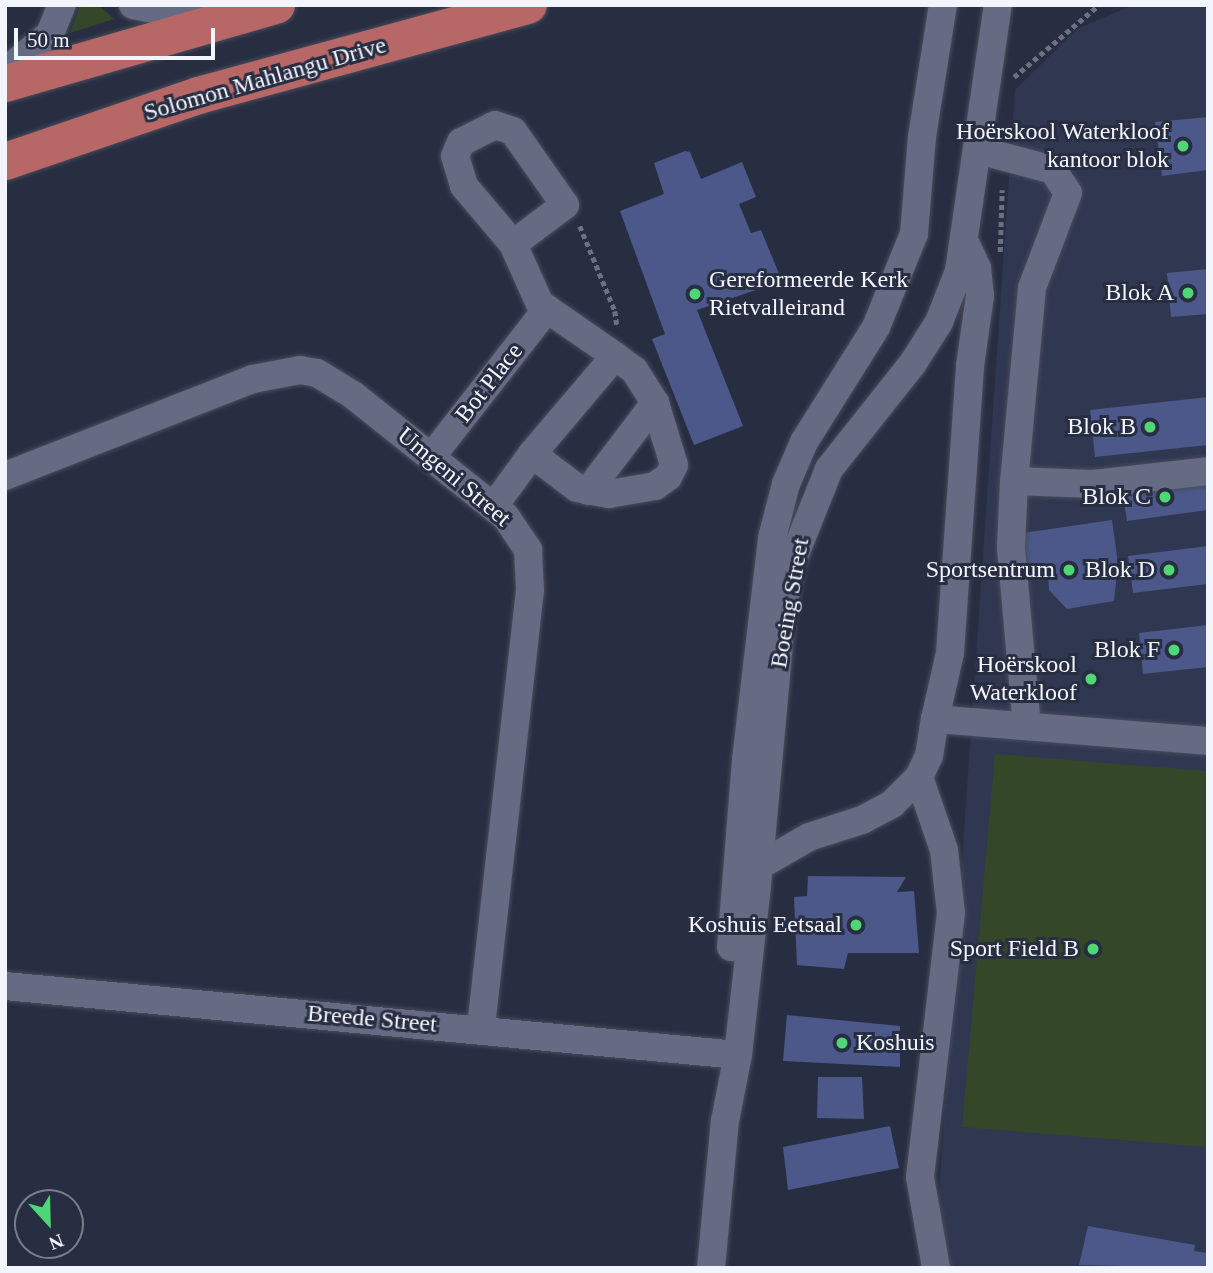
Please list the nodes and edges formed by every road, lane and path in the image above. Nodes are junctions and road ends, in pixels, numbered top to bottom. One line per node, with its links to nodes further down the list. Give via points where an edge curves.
1 (62, 5): 9 (street, via 50,34)
2 (133, 5): 8 (street, via 183,15)
3 (276, 5): 8 (main road)
4 (528, 5): 13 (main road, Solomon Mahlangu Drive, via 198,95)
5 (943, 5): 31 (street, Boeing Street, via 922,137 914,234 876,327 804,442 778,512)
6 (998, 5): 12 (street, Boeing Street)
7 (1099, 5): 11 (path, via 1013,78)
8 (235, 15): 10 (main road)
9 (5, 72)
10 (5, 83)
11 (1011, 91)
12 (978, 150): 15 (street, Boeing Street); 24 (street, via 1053,170 1068,193 1032,288)
13 (5, 161)
14 (565, 205): 16 (street); 16 (street, via 513,131 495,125 461,142 454,156 456,171); 18 (path, via 594,254 615,311 619,350)
15 (970, 220): 27 (street, via 965,248 977,268 980,296 970,366 950,653); 32 (street, Boeing Street, via 959,271 939,323 829,469 797,542 781,620)
16 (513, 244): 17 (street, via 537,299)
17 (547, 309): 18 (street); 21 (street, Bot Place)
18 (615, 356): 19 (street, via 634,370); 20 (street)
19 (654, 403): 25 (street); 25 (street, via 674,457 668,477 636,492)
20 (532, 454): 25 (street); 26 (street)
21 (432, 456): 23 (street, Umgeni Street, via 353,395 317,373 300,370 253,379); 26 (street, Umgeni Street)
22 (1208, 471): 24 (street, via 1093,484)
23 (5, 476)
24 (1014, 481): 28 (street, via 1011,548)
25 (588, 491)
26 (494, 506): 36 (street, Umgeni Street, via 522,535 528,550 530,590)
27 (936, 719): 28 (street); 30 (street)
28 (1027, 726): 29 (street)
29 (1208, 741)
30 (919, 777): 33 (street, via 892,804 862,820); 39 (street, via 944,850 951,913 920,1177)
31 (743, 792): 32 (street); 37 (street, Boeing Street)
32 (763, 814): 33 (street); 34 (street, Boeing Street)
33 (809, 837): 34 (street)
34 (759, 866): 37 (street, Boeing Street)
35 (5, 986): 36 (street, Breede Street)
36 (481, 1029): 37 (street, Breede Street)
37 (730, 1054): 38 (street, Boeing Street)
38 (711, 1268)
39 (936, 1268)

